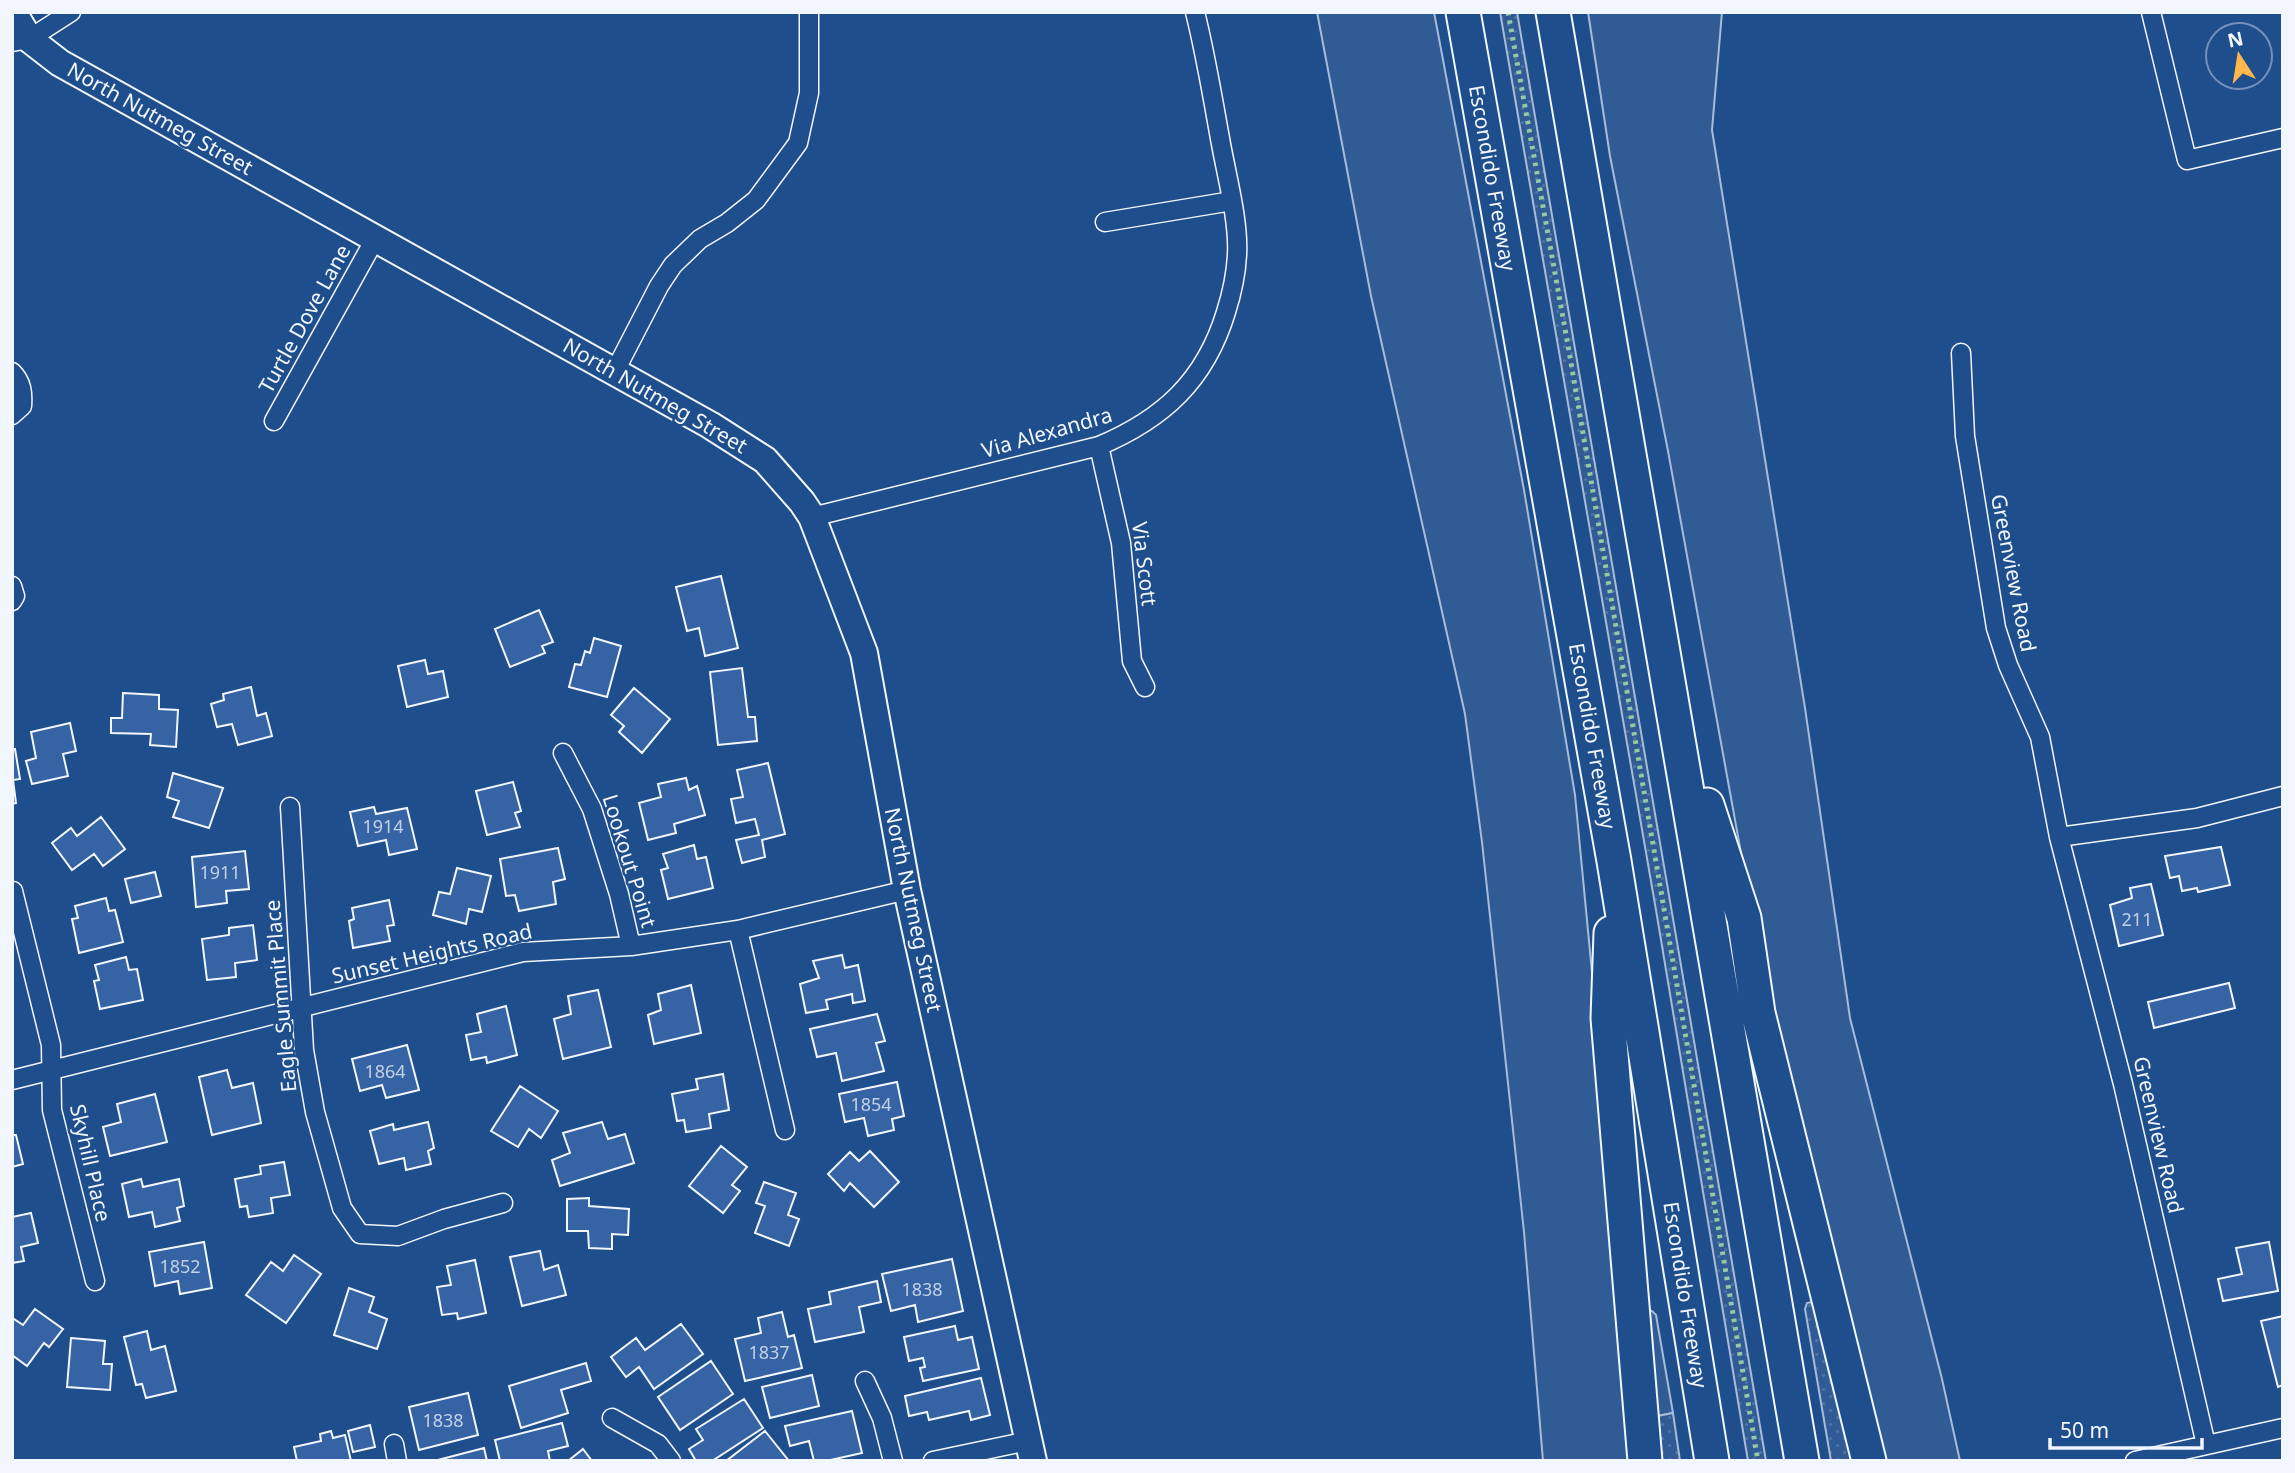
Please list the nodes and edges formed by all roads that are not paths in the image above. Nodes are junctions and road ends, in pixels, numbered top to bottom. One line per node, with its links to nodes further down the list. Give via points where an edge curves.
1 (13, 12): 8 (street, North Nutmeg Street)
2 (71, 12): 8 (street)
3 (809, 12): 14 (street, via 809,93 798,142 757,200 700,239 673,265)
4 (1195, 12): 10 (street, Via Alexandra)
5 (1463, 12): 28 (highway, Escondido Freeway)
6 (1553, 12): 23 (highway)
7 (2151, 12): 9 (street, via 2187,160)
8 (21, 41): 12 (street, North Nutmeg Street)
9 (2283, 138)
10 (1232, 201): 11 (street); 18 (street, Via Alexandra, via 1238,253 1233,288 1209,358 1167,407 1128,434)
11 (1105, 222)
12 (375, 239): 14 (street, North Nutmeg Street); 17 (street, Turtle Dove Lane)
13 (1961, 353): 27 (street, Greenview Road, via 1965,436 1996,628 2040,737)
14 (615, 371): 19 (street, North Nutmeg Street, via 765,460)
15 (12, 372): 16 (street, via 23,394 22,406)
16 (12, 415)
17 (274, 421)
18 (1099, 446): 19 (street, Via Alexandra); 22 (street, Via Scott, via 1121,543 1132,661)
19 (812, 517): 29 (street, North Nutmeg Street, via 864,653)
20 (12, 586): 21 (street)
21 (12, 601)
22 (1145, 687)
23 (1671, 693): 49 (highway); 50 (highway, via 1744,918 1758,1013)
24 (563, 753): 32 (street, Lookout Point, via 592,809)
25 (2283, 796): 27 (street, via 2197,818)
26 (290, 807): 33 (street, Eagle Summit Place)
27 (2059, 837): 42 (street, Greenview Road, via 2123,1084)
28 (1614, 861): 47 (highway, via 1608,1018); 48 (highway, Escondido Freeway)
29 (907, 890): 31 (street, Sunset Heights Road); 43 (street, North Nutmeg Street)
30 (13, 891): 34 (street, Skyhill Place, via 51,1045)
31 (738, 930): 32 (street, Sunset Heights Road); 36 (street)
32 (631, 946): 33 (street, Sunset Heights Road, via 523,952)
33 (302, 1008): 34 (street, Sunset Heights Road); 37 (street, Eagle Summit Place, via 315,1112 342,1208 360,1234 398,1236)
34 (52, 1072): 35 (street, Sunset Heights Road); 38 (street, Skyhill Place, via 52,1110)
35 (12, 1080)
36 (785, 1130)
37 (503, 1203)
38 (95, 1281)
39 (865, 1381): 45 (street, via 882,1418)
40 (612, 1418): 44 (street, via 658,1444)
41 (2283, 1428): 42 (street)
42 (2206, 1445): 51 (street)
43 (1030, 1451): 46 (street)
44 (671, 1461)
45 (893, 1461)
46 (933, 1461)
47 (1645, 1461)
48 (1712, 1461)
49 (1802, 1461)
50 (1869, 1461)
51 (2135, 1461)

